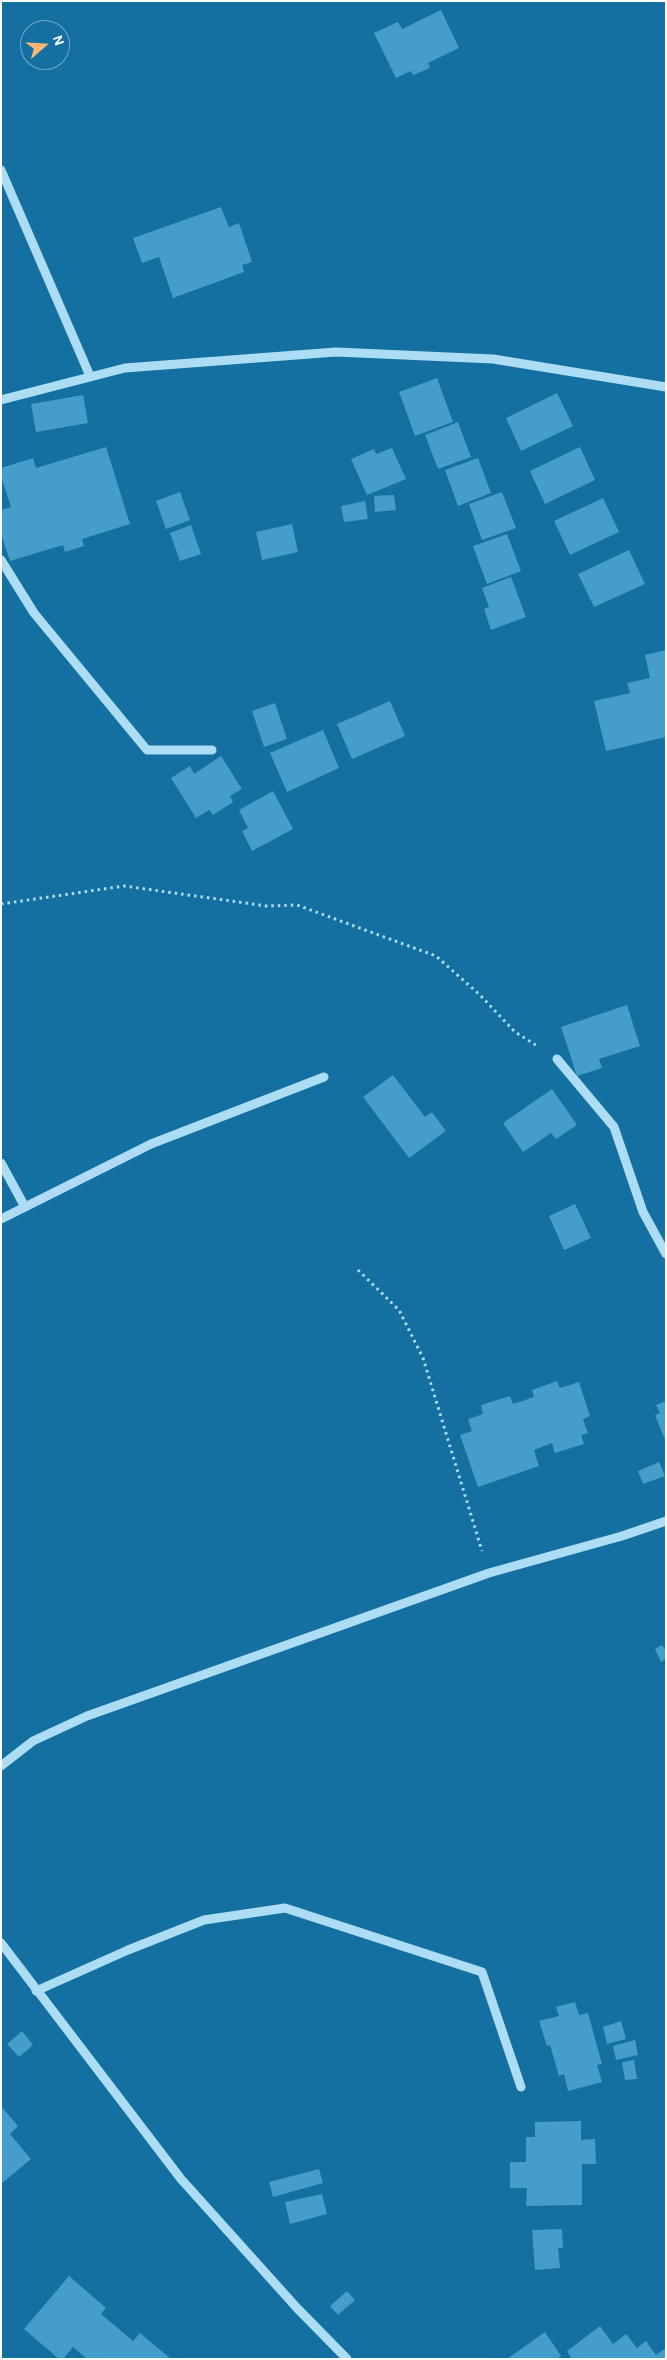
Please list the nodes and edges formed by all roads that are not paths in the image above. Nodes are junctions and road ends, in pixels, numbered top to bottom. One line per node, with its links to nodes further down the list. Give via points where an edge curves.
1 (1, 170): 2 (street)
2 (90, 376): 3 (street, via 125,368 336,352 493,359); 4 (street)
3 (666, 387)
4 (1, 400)
5 (1, 560): 6 (street, via 34,613 147,750)
6 (212, 750)
7 (557, 1059): 12 (street, via 614,1127 643,1212)
8 (324, 1077): 10 (street, via 151,1144)
9 (1, 1163): 10 (street)
10 (25, 1207): 11 (street)
11 (1, 1219)
12 (666, 1254)
13 (666, 1520): 14 (street, via 622,1536 489,1573 87,1716 33,1741)
14 (1, 1766)
15 (1, 1943): 16 (street)
16 (36, 1991): 17 (street, via 204,1920 285,1908 482,1972); 18 (street, via 181,2179)
17 (522, 2087)
18 (347, 2359)

